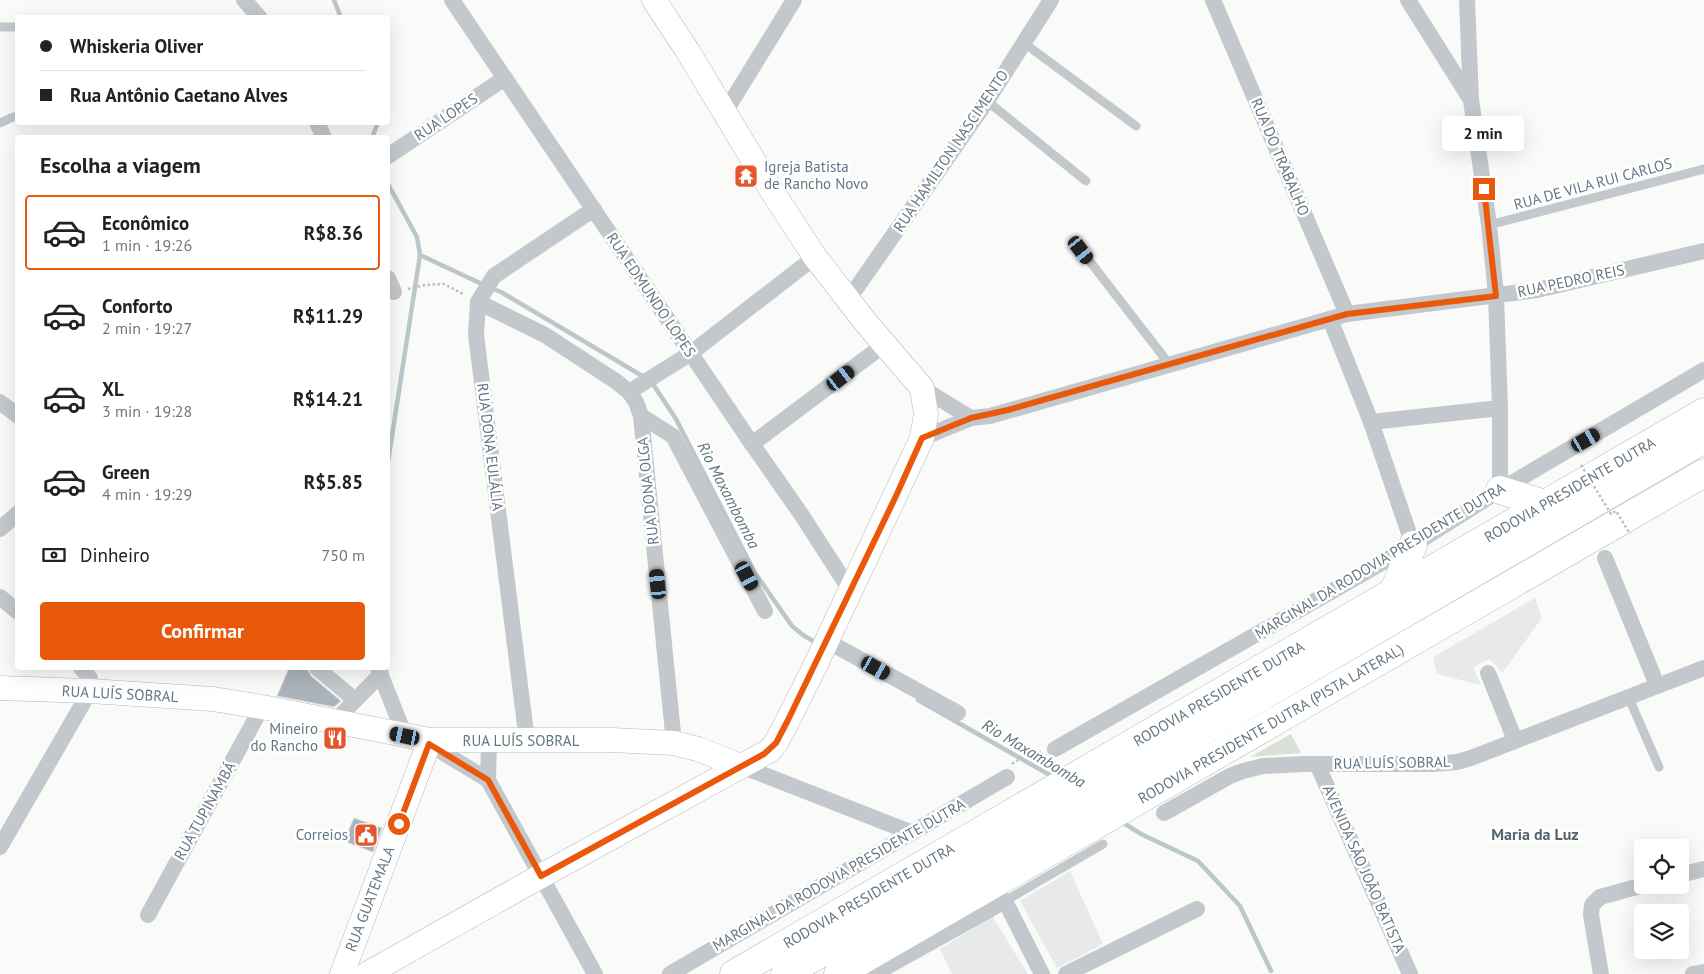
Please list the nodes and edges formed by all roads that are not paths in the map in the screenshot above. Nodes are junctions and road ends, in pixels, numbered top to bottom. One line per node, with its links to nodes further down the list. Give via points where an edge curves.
1 (244, 0): 9 (street)
2 (452, 0): 13 (street, RUA EDMUNDO LOPES)
3 (654, 0): 16 (main road)
4 (794, 0): 16 (street)
5 (1050, 0): 12 (street, RUA HAMILTON NASCIMENTO)
6 (1213, 0): 31 (street, RUA DO TRABALHO)
7 (1408, 0): 14 (street)
8 (1468, 0): 14 (street)
9 (257, 15)
10 (0, 27): 11 (lane)
11 (15, 27)
12 (1024, 43): 15 (street, RUA HAMILTON NASCIMENTO); 19 (lane)
13 (505, 78): 20 (street, RUA LOPES); 23 (street, RUA EDMUNDO LOPES)
14 (1471, 100): 24 (street)
15 (987, 101): 22 (lane); 30 (street, RUA HAMILTON NASCIMENTO)
16 (725, 112): 27 (main road)
17 (15, 116): 18 (lane)
18 (0, 123)
19 (1136, 126)
20 (391, 154)
21 (1704, 169): 24 (lane, RUA DE VILA RUI CARLOS)
22 (1086, 181)
23 (594, 209): 29 (street, RUA DONA EULÁLIA, via 494,276); 34 (street, RUA EDMUNDO LOPES)
24 (1489, 225): 28 (street)
25 (1081, 250): 35 (lane)
26 (1704, 251): 28 (street, RUA PEDRO REIS, via 1538,290)
27 (815, 257): 30 (main road); 34 (street)
28 (1496, 296): 31 (street, RUA PEDRO REIS); 40 (street)
29 (480, 299): 38 (street, RUA DONA OLGA, via 544,335); 78 (street, RUA DONA EULÁLIA, via 476,335)
30 (848, 300): 33 (main road)
31 (1347, 314): 32 (street, RUA PEDRO REIS)
32 (1330, 319): 35 (street, RUA PEDRO REIS); 45 (street)
33 (885, 344): 37 (main road); 48 (street)
34 (691, 354): 38 (street); 48 (street, RUA EDMUNDO LOPES)
35 (1170, 365): 44 (street, RUA PEDRO REIS, via 990,416)
36 (1704, 370): 50 (street, MARGINAL DA RODOVIA PRESIDENTE DUTRA)
37 (922, 388): 44 (street); 46 (main road, via 926,414)
38 (629, 392): 43 (street, RUA DONA OLGA)
39 (0, 402): 42 (street)
40 (1500, 408): 45 (street); 50 (street)
41 (1704, 412): 51 (highway, RODOVIA PRESIDENTE DUTRA)
42 (15, 414)
43 (641, 416): 60 (street, via 673,436); 80 (street, RUA DONA OLGA)
44 (971, 418): 46 (street, RUA PEDRO REIS)
45 (1371, 422): 54 (street)
46 (922, 438): 56 (main road)
47 (1704, 439): 88 (highway, RODOVIA PRESIDENTE DUTRA, via 1116,781)
48 (752, 444): 56 (street, RUA EDMUNDO LOPES)
49 (1704, 473): 91 (highway, RODOVIA PRESIDENTE DUTRA (PISTA LATERAL), via 1132,805)
50 (1500, 490): 51 (highway); 54 (street, MARGINAL DA RODOVIA PRESIDENTE DUTRA)
51 (1546, 504): 57 (highway, RODOVIA PRESIDENTE DUTRA)
52 (15, 515): 53 (street)
53 (0, 530)
54 (1413, 545): 57 (highway); 81 (street, MARGINAL DA RODOVIA PRESIDENTE DUTRA)
55 (1605, 558): 67 (street)
56 (850, 590): 61 (main road)
57 (1393, 593): 88 (highway, RODOVIA PRESIDENTE DUTRA, via 1088,770)
58 (0, 597): 59 (street)
59 (15, 610)
60 (765, 611)
61 (823, 650): 73 (street); 83 (main road, via 776,743)
62 (1704, 668): 67 (street, RUA LUÍS SOBRAL)
63 (83, 670): 69 (street, via 90,678)
64 (319, 670): 71 (street)
65 (380, 670): 71 (street); 75 (street)
66 (1488, 673): 76 (street)
67 (1657, 685): 70 (street, RUA LUÍS SOBRAL)
68 (0, 688): 69 (main road, RUA LUÍS SOBRAL)
69 (90, 691): 72 (main road, RUA LUÍS SOBRAL, via 212,699); 92 (street)
70 (1628, 696): 76 (street, RUA LUÍS SOBRAL); 84 (lane)
71 (355, 700): 74 (street)
72 (262, 707): 74 (main road, RUA LUÍS SOBRAL); 99 (street, RUA TUPINAMBÁ)
73 (958, 713)
74 (334, 722): 75 (main road, RUA LUÍS SOBRAL)
75 (405, 736): 79 (main road, RUA LUÍS SOBRAL)
76 (1515, 740): 82 (street, RUA LUÍS SOBRAL, via 1472,758 1448,763)
77 (488, 741): 78 (main road, RUA LUÍS SOBRAL); 79 (main road, RUA LUÍS SOBRAL); 86 (street)
78 (527, 741): 80 (main road, RUA LUÍS SOBRAL)
79 (430, 742): 86 (street); 101 (main road, RUA GUATEMALA)
80 (674, 743): 83 (main road, RUA LUÍS SOBRAL); 87 (main road, via 699,766)
81 (1055, 749)
82 (1318, 764): 89 (street, RUA LUÍS SOBRAL, via 1277,764 1243,771); 111 (street, AVENIDA SÃO JOÃO BATISTA)
83 (741, 766): 87 (main road); 90 (street, RUA LUÍS SOBRAL)
84 (1659, 767)
85 (1010, 770): 90 (street, MARGINAL DA RODOVIA PRESIDENTE DUTRA)
86 (488, 780): 95 (street)
87 (698, 789): 95 (main road)
88 (1050, 806): 105 (highway, RODOVIA PRESIDENTE DUTRA); 106 (highway, RODOVIA PRESIDENTE DUTRA)
89 (1164, 813)
90 (910, 832): 104 (street, MARGINAL DA RODOVIA PRESIDENTE DUTRA)
91 (1096, 837): 97 (lane); 107 (highway, RODOVIA PRESIDENTE DUTRA (PISTA LATERAL))
92 (0, 847)
93 (1704, 869): 94 (street)
94 (1689, 873)
95 (541, 876): 102 (main road); 103 (street)
96 (1634, 888): 112 (street, via 1600,897 1592,905)
97 (1005, 901): 108 (street); 109 (street)
98 (1197, 909): 110 (street)
99 (148, 915)
100 (1704, 972): 113 (street)
101 (342, 974)
102 (368, 974)
103 (595, 974)
104 (670, 974)
105 (734, 974)
106 (785, 974)
107 (838, 974)
108 (874, 974)
109 (1042, 974)
110 (1066, 974)
111 (1410, 974)
112 (1601, 974)
113 (1693, 974)

